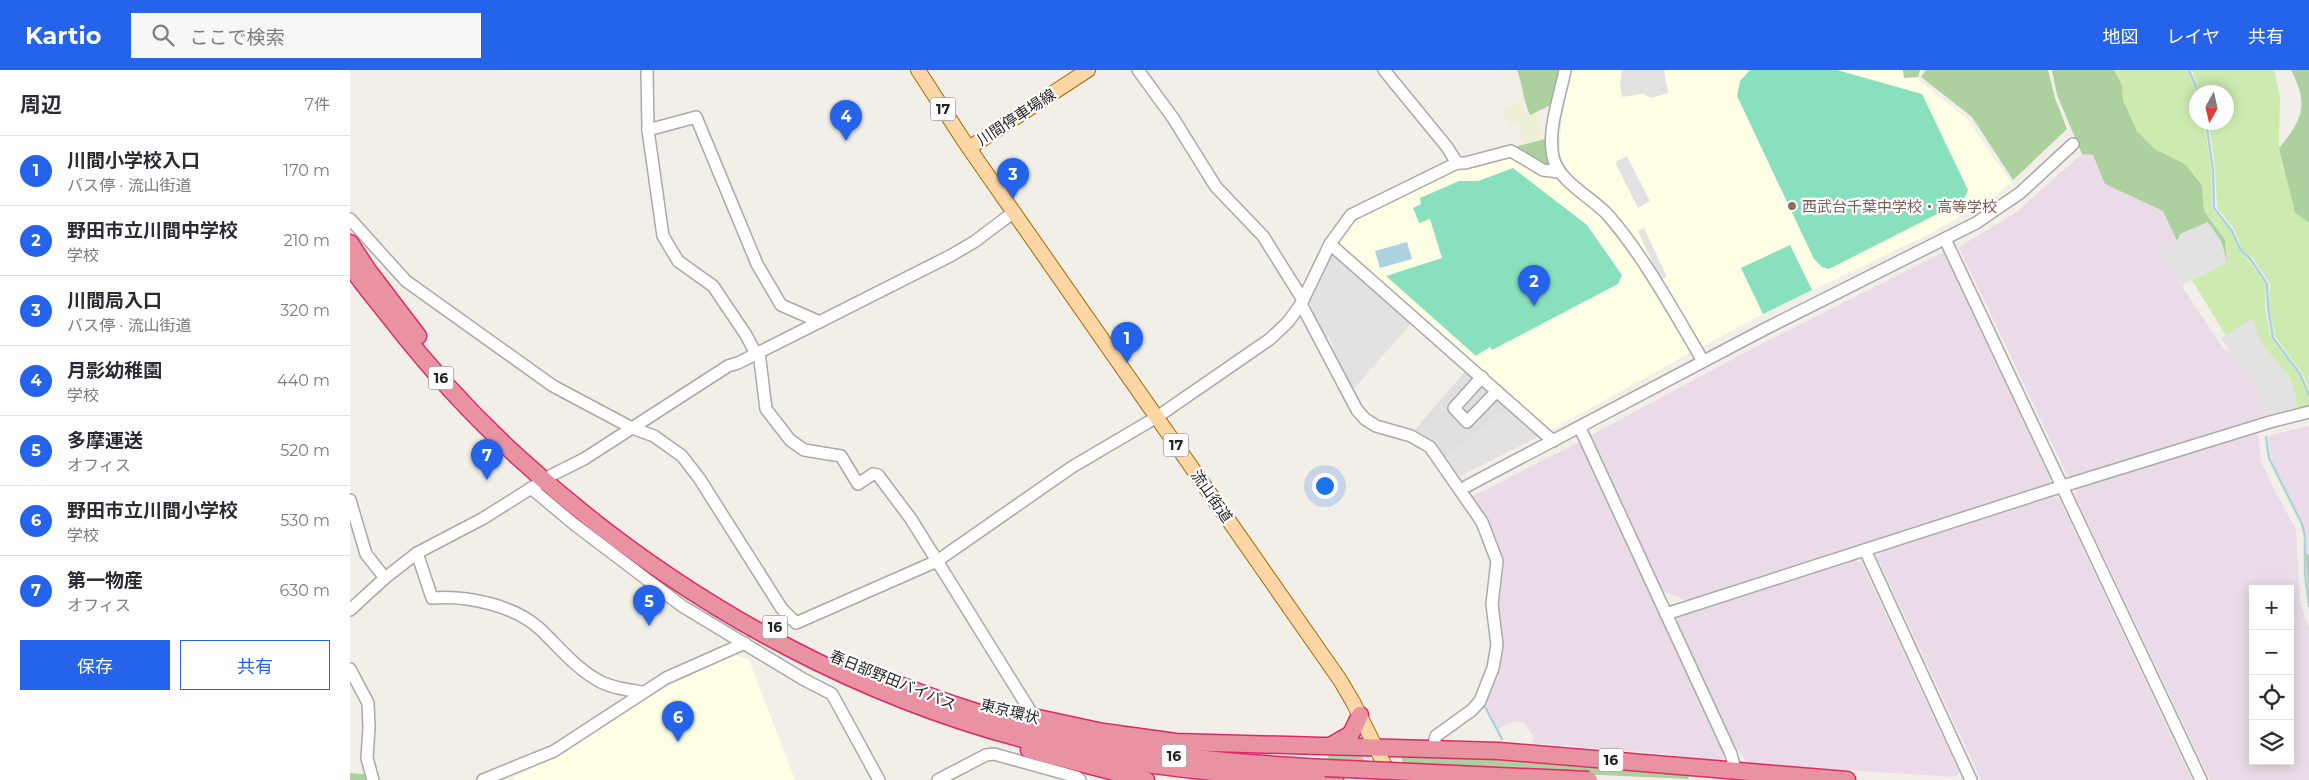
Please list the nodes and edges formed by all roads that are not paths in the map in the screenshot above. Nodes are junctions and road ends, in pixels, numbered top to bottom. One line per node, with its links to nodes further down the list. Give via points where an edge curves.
1 (646, 70): 7 (street)
2 (918, 70): 9 (main road, 流山街道 / 17)
3 (1088, 70): 9 (main road, 川間停車場線)
4 (1138, 70): 18 (street, via 1216,187 1264,236)
5 (1384, 70): 10 (street)
6 (1565, 70): 11 (street, via 1552,143)
7 (648, 130): 19 (street, via 696,117 756,264 781,306); 20 (street, via 663,236 678,261 713,286)
8 (2074, 144): 14 (street, via 2020,193 1976,223)
9 (969, 148): 12 (main road, 流山街道 / 17)
10 (1457, 163): 11 (street, via 1511,151 1543,170); 16 (street, via 1351,215)
11 (1559, 172): 21 (street, via 1607,214 1641,260)
12 (1014, 212): 19 (street, via 974,242); 25 (main road, 流山街道 / 17)
13 (350, 219): 26 (street, via 406,281 553,386)
14 (1945, 239): 21 (street); 31 (street)
15 (350, 243): 29 (highway, 春日部野田バイパス / 16, via 430,350 498,423)
16 (1330, 244): 18 (street); 22 (street)
17 (350, 265): 29 (highway, 春日部野田バイパス / 16, via 422,359)
18 (1302, 302): 25 (street, via 1270,339); 48 (street, via 1356,410 1376,426 1411,436 1430,447 1482,522 1497,561 1492,604 1497,645 1493,668 1480,701 1436,736)
19 (820, 322): 20 (street)
20 (758, 353): 26 (street, via 728,366); 35 (street, via 766,409 790,440 804,450 841,456 858,484 873,474 878,475)
21 (1703, 361): 27 (street)
22 (1482, 377): 23 (street); 23 (street, via 1454,408 1467,422)
23 (1497, 391): 28 (street)
24 (2309, 412): 31 (street)
25 (1157, 417): 35 (street, via 1072,467); 44 (main road, 流山街道 / 17, via 1340,680)
26 (632, 428): 29 (street); 35 (street, via 654,436 682,456 782,609 796,623)
27 (1580, 428): 28 (street); 38 (street)
28 (1553, 442): 30 (street)
29 (542, 481): 34 (street); 39 (street, via 574,524 682,606); 41 (highway, 春日部野田バイパス / 16, via 764,622); 43 (highway, 春日部野田バイパス / 16, via 627,548 726,612 833,669)
30 (1467, 486)
31 (2063, 486): 33 (street); 61 (street)
32 (350, 500): 36 (street, via 366,554)
33 (1865, 550): 38 (street); 60 (street)
34 (417, 553): 36 (street); 42 (street, via 432,598 476,601 522,616 539,628 578,668 602,682)
35 (937, 560): 45 (street)
36 (385, 578): 37 (street)
37 (350, 610)
38 (1666, 614): 49 (street, via 1731,754)
39 (745, 643): 42 (street); 53 (street, via 832,694)
40 (350, 669): 51 (street, via 368,704 367,758)
41 (860, 669): 45 (highway, 東京環状 / 16); 50 (highway, 春日部野田バイパス / 16, via 980,714 1070,738)
42 (642, 692): 52 (street, via 554,751)
43 (938, 712): 50 (highway, 春日部野田バイパス / 16, via 1022,738 1102,757 1198,771); 56 (highway, 16, via 968,729 1018,747)
44 (1360, 715): 46 (highway, via 1351,734); 47 (main road, 流山街道 / 17)
45 (1034, 717): 46 (highway, 東京環状 / 16, via 1103,732 1176,742)
46 (1330, 746): 47 (highway, 16)
47 (1376, 746): 48 (highway, 16); 57 (main road, 流山街道 / 17)
48 (1433, 747): 49 (highway, 16)
49 (1736, 772): 59 (highway, 16)
50 (1328, 776): 58 (highway, 春日部野田バイパス / 16, bridge)
51 (373, 780)
52 (483, 780)
53 (880, 780)
54 (938, 780): 55 (street, via 994,754)
55 (1080, 780)
56 (1146, 780)
57 (1392, 780)
58 (1589, 780)
59 (1847, 780)
60 (1971, 780)
61 (2201, 780)

